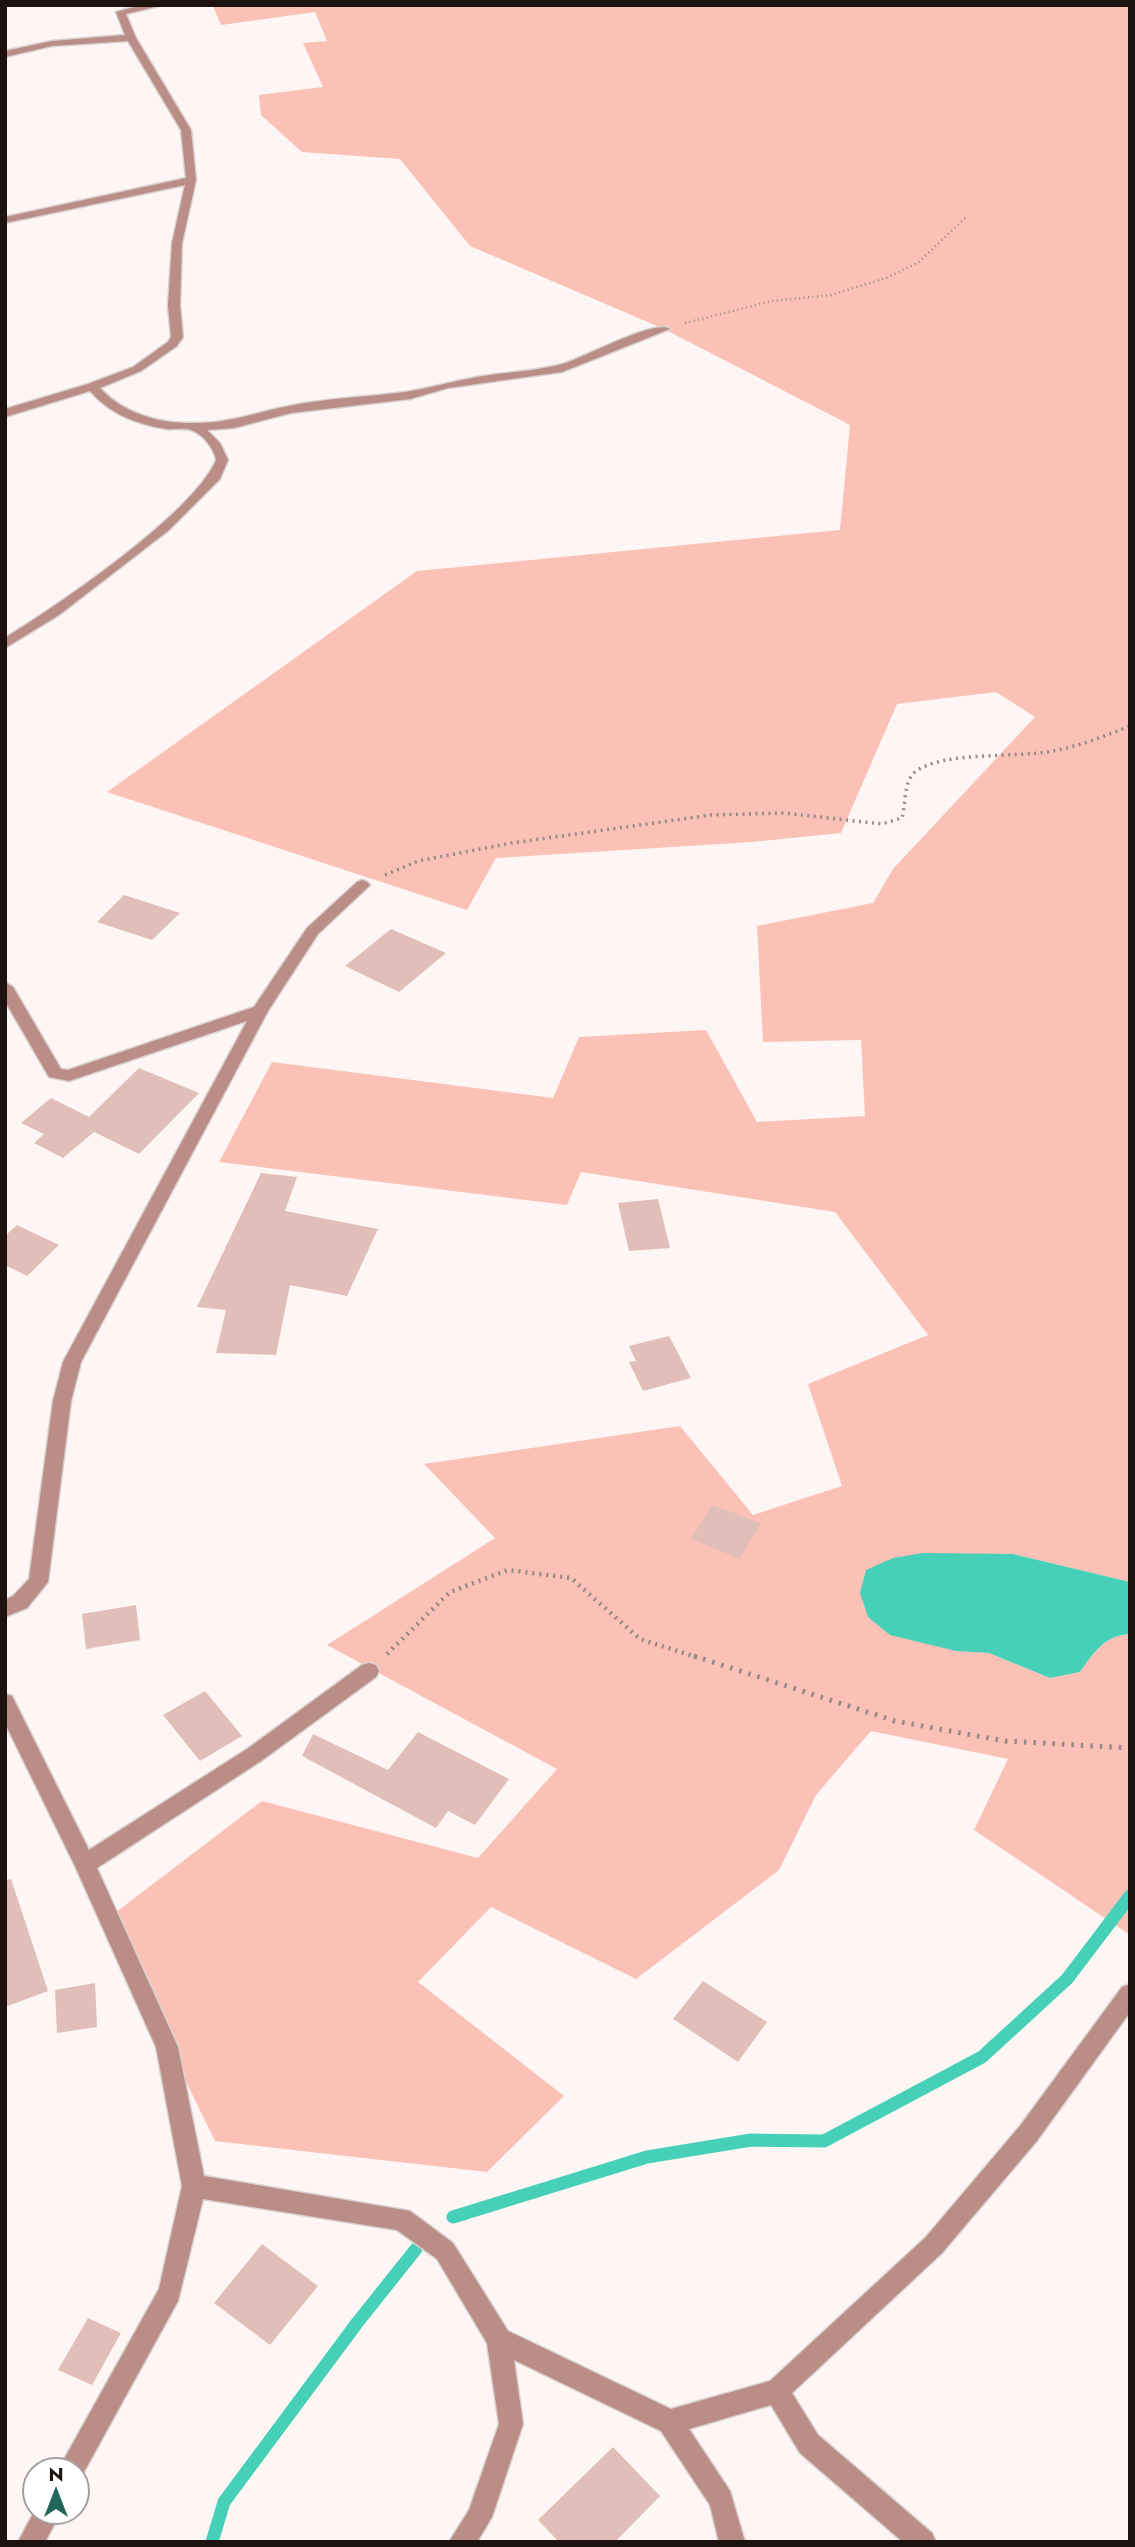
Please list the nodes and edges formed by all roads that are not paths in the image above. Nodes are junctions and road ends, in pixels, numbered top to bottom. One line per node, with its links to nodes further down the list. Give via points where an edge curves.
1 (158, 5): 2 (street, via 121,12)
2 (131, 38): 3 (street, via 30,46); 4 (street, via 186,130)
3 (5, 54)
4 (191, 180): 5 (street); 7 (street, via 177,243 177,337 137,369)
5 (5, 220)
6 (664, 329): 9 (street, via 562,368)
7 (92, 387): 8 (street); 9 (street, via 109,405 135,417)
8 (5, 413)
9 (196, 427): 10 (street, via 214,442 222,460 218,475 174,521)
10 (5, 644)
11 (362, 885): 13 (street, via 312,931)
12 (5, 987): 13 (street, via 54,1073 69,1076)
13 (260, 1011): 14 (street, via 72,1362 62,1401 37,1582 20,1602)
14 (5, 1609)
15 (369, 1671): 17 (street, via 254,1755)
16 (5, 1702): 17 (street)
17 (85, 1864): 19 (street, via 167,2047)
18 (1130, 1994): 21 (street, via 1028,2134 934,2245)
19 (194, 2186): 20 (street, via 402,2219 445,2251); 23 (street, via 170,2293)
20 (499, 2340): 22 (street); 26 (street, via 511,2424 479,2517)
21 (777, 2391): 22 (street); 28 (street, via 809,2444)
22 (670, 2422): 27 (street, via 721,2500)
23 (79, 2456)
24 (41, 2526): 25 (street)
25 (32, 2542)
26 (462, 2542)
27 (732, 2542)
28 (923, 2542)

